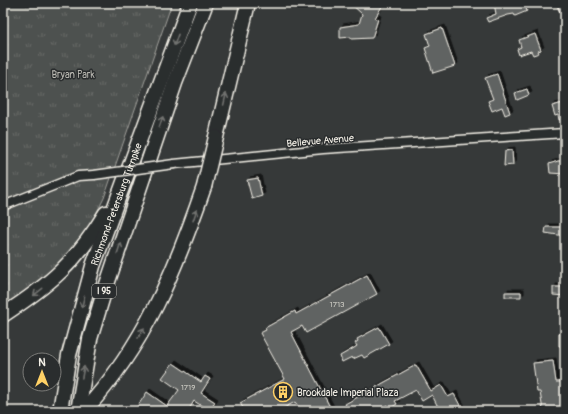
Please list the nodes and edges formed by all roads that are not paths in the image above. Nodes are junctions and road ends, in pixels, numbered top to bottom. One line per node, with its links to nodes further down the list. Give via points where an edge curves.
1 (190, 3): 7 (highway, Richmond-Petersburg Turnpike / I 95, one-way to 7)
2 (206, 3): 11 (highway, Richmond-Petersburg Turnpike / I 95, one-way to 2, via 90,339 102,299 172,90)
3 (248, 3): 12 (highway, one-way to 3, bridge, via 122,366 161,297 185,242 204,187)
4 (564, 3): 5 (main road)
5 (565, 7)
6 (565, 133): 8 (street, Bellevue Avenue, bridge, via 323,149 78,176)
7 (122, 185): 9 (highway, one-way to 9, via 94,233 75,259 55,279); 10 (highway, Richmond-Petersburg Turnpike / I 95, one-way to 10, via 93,266 68,355)
8 (3, 206)
9 (3, 315)
10 (60, 411)
11 (78, 411)
12 (84, 411)

